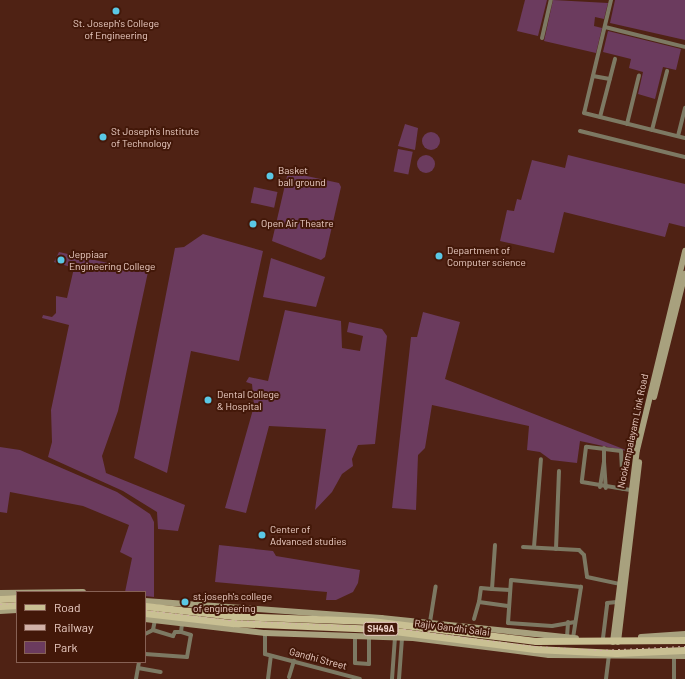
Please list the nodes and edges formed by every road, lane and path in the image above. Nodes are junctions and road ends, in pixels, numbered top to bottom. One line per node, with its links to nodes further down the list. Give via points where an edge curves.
1 (551, 0): 4 (street)
2 (611, 0): 3 (street)
3 (605, 27): 5 (street); 9 (street)
4 (542, 38)
5 (685, 47)
6 (615, 59): 10 (street)
7 (667, 71): 14 (street)
8 (639, 75): 13 (street)
9 (593, 76): 10 (street); 12 (street, via 584,113)
10 (610, 80): 12 (street)
11 (685, 108): 16 (street)
12 (600, 117): 13 (street)
13 (627, 124): 14 (street)
14 (652, 130): 16 (street)
15 (580, 131): 18 (street)
16 (678, 136): 17 (street)
17 (685, 138)
18 (685, 157)
19 (685, 251): 27 (street, Nookampalayam Link Road)
20 (685, 274): 69 (street, Nookampalayam Link Road, via 640,451)
21 (604, 448): 23 (street); 25 (street, via 586,447 581,472 582,482); 27 (street, via 622,453)
22 (541, 459): 30 (street)
23 (604, 462): 25 (street); 26 (street)
24 (559, 471): 31 (street)
25 (600, 487): 26 (street)
26 (606, 488): 27 (street)
27 (626, 489): 32 (street, Nookampalayam Link Road)
28 (495, 545): 34 (street)
29 (523, 547): 30 (street)
30 (534, 548): 31 (street)
31 (556, 549): 32 (street, via 582,552 585,574 590,579)
32 (619, 584): 42 (street, Nookampalayam Link Road)
33 (436, 586): 54 (street)
34 (492, 588): 35 (street); 41 (street, via 481,588)
35 (510, 590): 46 (street); 56 (street, via 515,578 579,585 582,589)
36 (0, 593): 37 (street)
37 (16, 593)
38 (16, 598): 39 (main road)
39 (0, 599)
40 (146, 601): 54 (street)
41 (479, 602): 46 (street); 52 (street)
42 (617, 602): 68 (street, via 607,603); 69 (street, Nookampalayam Link Road)
43 (16, 605): 44 (main road)
44 (0, 606)
45 (146, 606): 49 (main road, Rajiv Gandhi Salai / SH49A)
46 (508, 606): 55 (street, via 508,623 552,626)
47 (16, 610): 48 (street)
48 (0, 611)
49 (163, 611): 50 (main road, Rajiv Gandhi Salai / SH49A); 69 (main road, Rajiv Gandhi Salai / SH49A, via 372,621 536,641); 74 (main road, Rajiv Gandhi Salai / SH49A, via 232,623 375,629 535,649)
50 (146, 613)
51 (146, 618): 53 (street)
52 (474, 619)
53 (155, 620): 57 (street); 58 (street)
54 (430, 622): 66 (street)
55 (568, 622): 56 (street); 66 (street)
56 (574, 622): 66 (street)
57 (182, 624): 59 (street); 61 (street)
58 (153, 630): 59 (street, via 173,636 175,632); 60 (street)
59 (181, 632): 73 (street, via 191,635 187,657)
60 (146, 634)
61 (264, 634): 63 (street); 75 (street, via 263,651)
62 (685, 634): 69 (street)
63 (355, 635): 64 (street); 64 (street, via 355,663 369,664)
64 (369, 635): 65 (street)
65 (395, 637): 67 (street); 86 (street)
66 (570, 637): 68 (street)
67 (402, 638): 74 (street, via 546,655); 87 (street)
68 (603, 638): 69 (street)
69 (615, 640): 70 (main road, Rajiv Gandhi Salai / SH49A)
70 (685, 640)
71 (685, 650): 72 (main road, Rajiv Gandhi Salai / SH49A)
72 (674, 653): 74 (main road, Rajiv Gandhi Salai / SH49A); 76 (street); 89 (street)
73 (146, 654)
74 (609, 655): 88 (street)
75 (271, 656): 77 (street, Gandhi Street); 84 (street)
76 (685, 656)
77 (294, 661): 81 (street); 82 (street, Gandhi Street)
78 (139, 663): 79 (street)
79 (138, 668): 80 (street); 83 (street)
80 (161, 672)
81 (289, 677)
82 (350, 678): 85 (street, Gandhi Street)
83 (136, 679)
84 (268, 679)
85 (360, 679)
86 (392, 679)
87 (399, 679)
88 (606, 679)
89 (674, 679)

